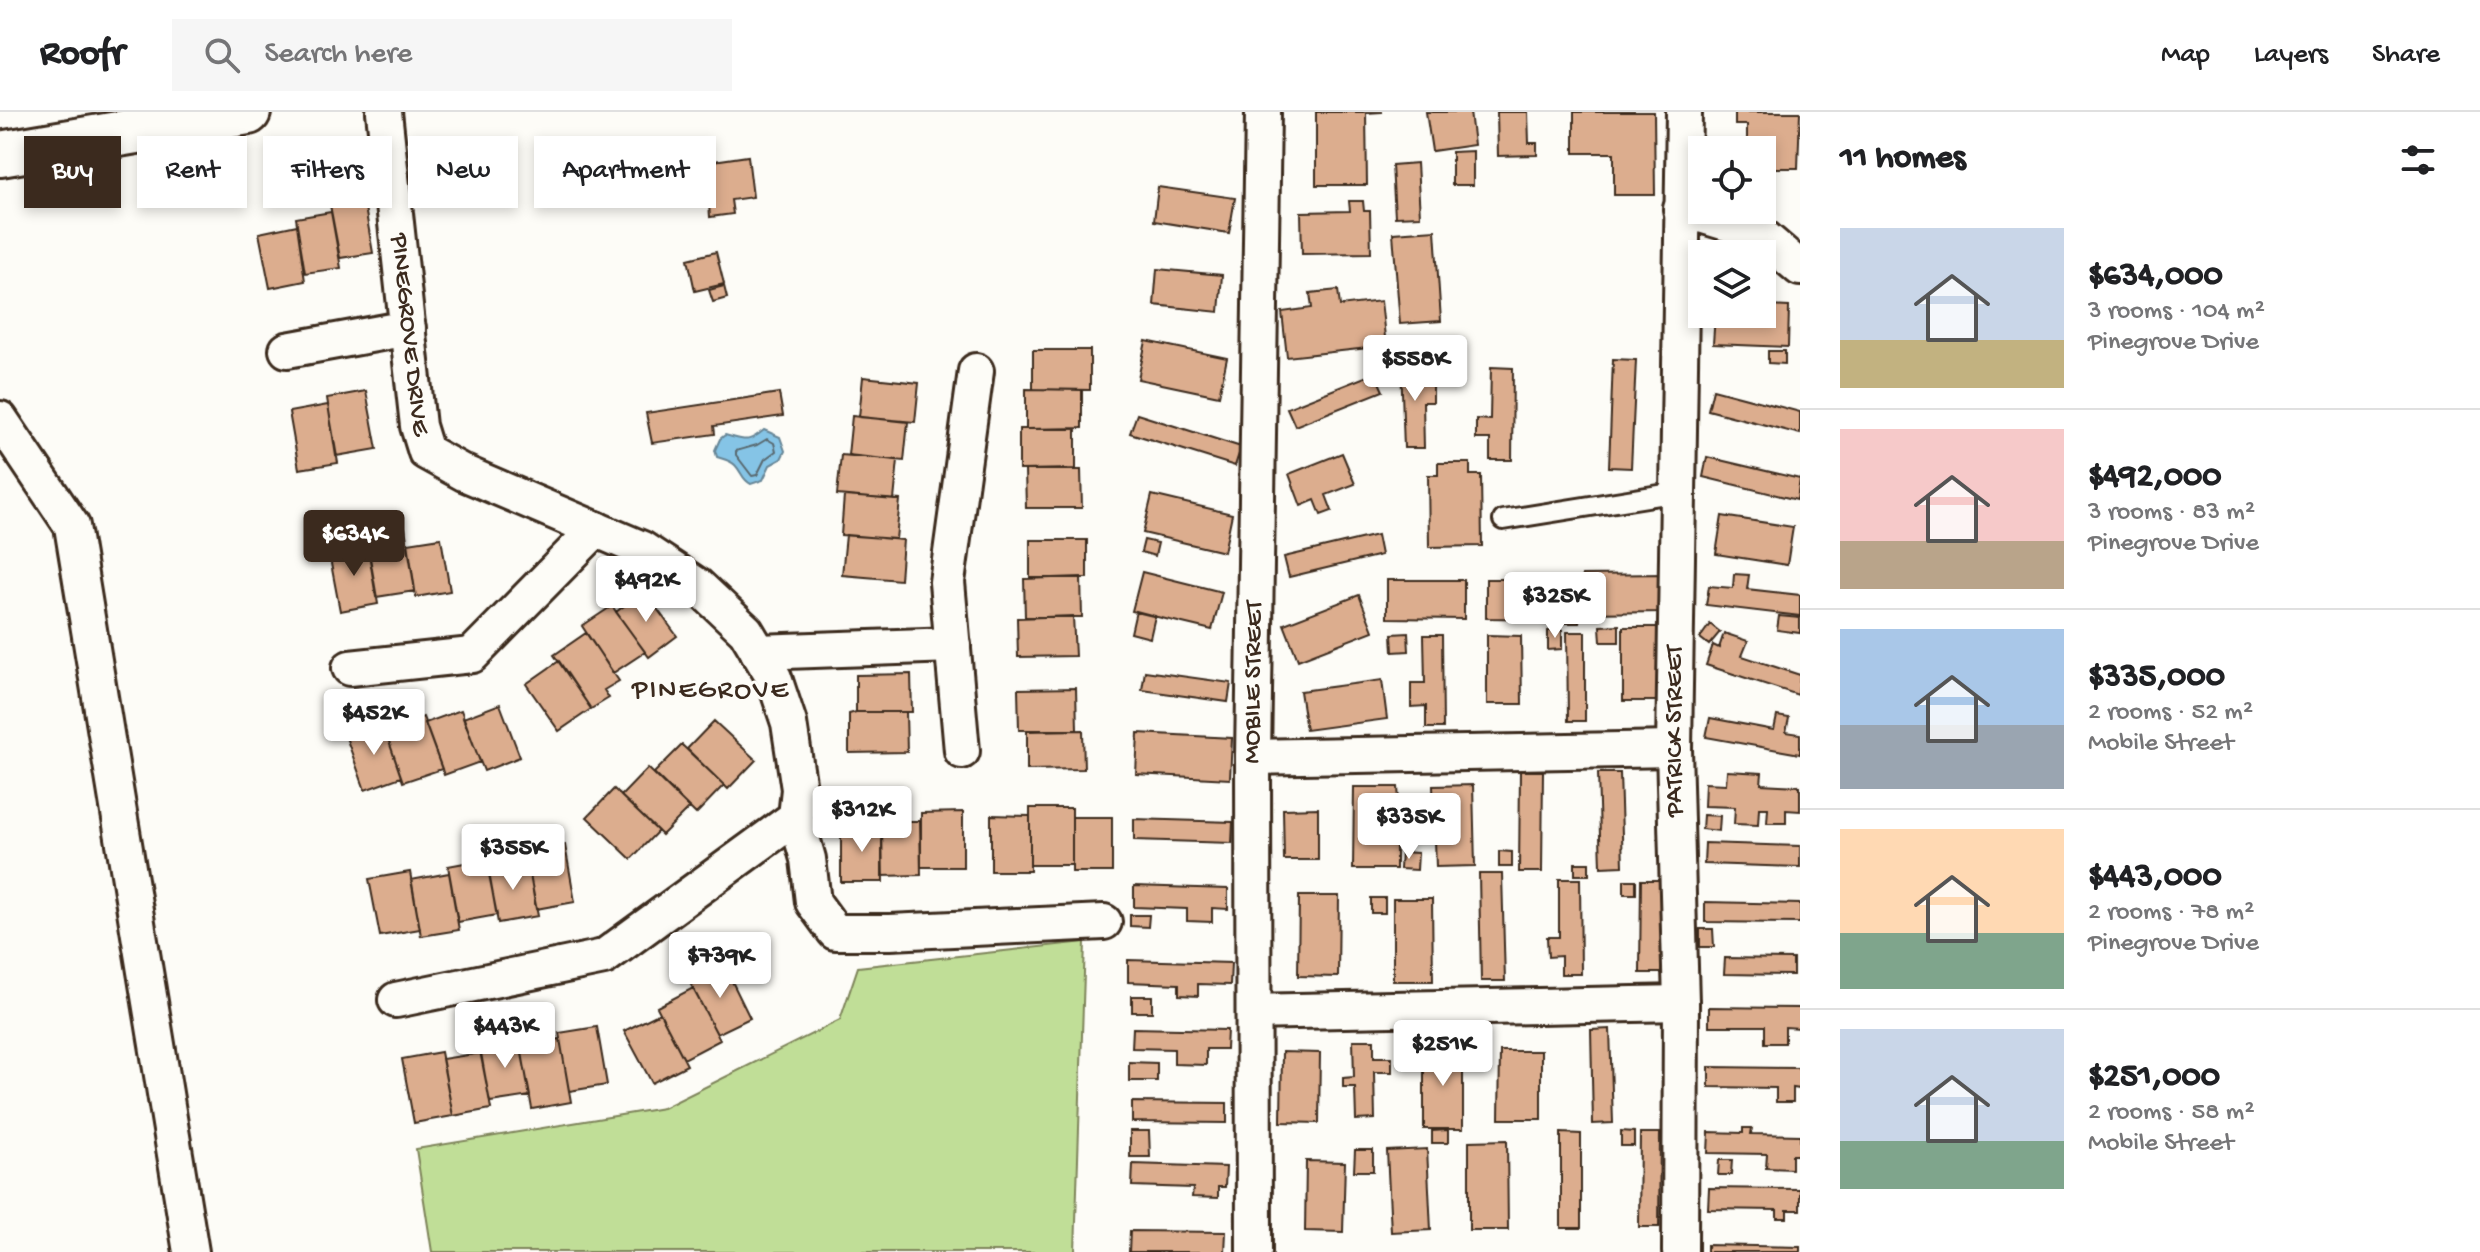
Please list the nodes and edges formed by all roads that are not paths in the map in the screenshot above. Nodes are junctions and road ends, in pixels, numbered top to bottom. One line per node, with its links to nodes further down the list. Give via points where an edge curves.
1 (248, 112): 5 (main road)
2 (384, 112): 8 (street, PINEGROVE DRIVE)
3 (1263, 112): 20 (street, MOBILE STREET)
4 (1684, 112): 6 (street, PATRICK STREET)
5 (0, 154)
6 (1681, 209): 7 (street, via 1759,233); 12 (street, PATRICK STREET)
7 (1800, 268)
8 (408, 328): 9 (street); 14 (street, PINEGROVE DRIVE, via 418,426 426,452)
9 (287, 350)
10 (976, 371): 15 (street, via 947,582)
11 (0, 419): 26 (street, via 72,526)
12 (1678, 492): 13 (lane); 18 (street, PATRICK STREET)
13 (1503, 520)
14 (596, 529): 16 (street, PINEGROVE DRIVE, via 642,549 698,586 746,631); 17 (street, via 472,655)
15 (953, 645): 16 (street); 19 (street)
16 (758, 652): 21 (street, PINEGROVE DRIVE, via 774,678 789,723 799,789)
17 (350, 668)
18 (1674, 749): 20 (street); 24 (street, PATRICK STREET)
19 (962, 751)
20 (1253, 757): 25 (street, MOBILE STREET)
21 (796, 817): 22 (street, PINEGROVE DRIVE, via 813,902 835,932); 23 (street, via 604,957)
22 (1104, 922)
23 (396, 1000)
24 (1681, 1003): 25 (street); 28 (street, PATRICK STREET)
25 (1254, 1012): 27 (street, MOBILE STREET)
26 (191, 1252)
27 (1254, 1252)
28 (1680, 1252)

